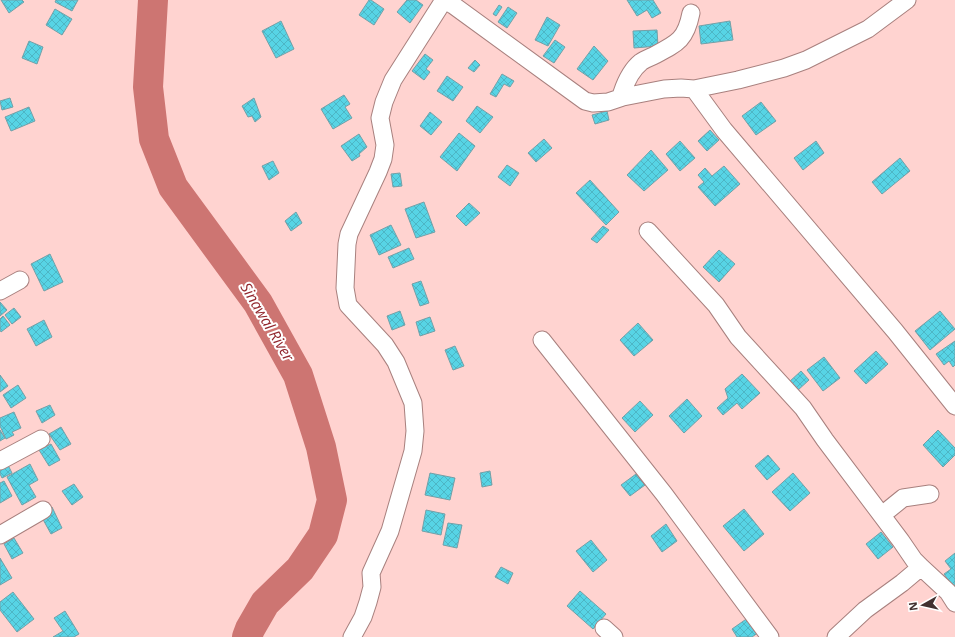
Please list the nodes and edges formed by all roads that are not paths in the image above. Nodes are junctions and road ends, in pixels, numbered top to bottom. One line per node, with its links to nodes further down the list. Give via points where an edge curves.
1 (907, 0): 4 (street, via 868,29 806,60 758,75)
2 (449, 1): 5 (street, via 584,101 608,102); 19 (street, via 393,80 380,118 385,145 383,159 349,234 347,244 345,288 348,305 385,345 396,362 413,403 415,431 413,451 390,531 371,573 372,587 368,602)
3 (691, 13): 5 (street, via 686,33 672,46 642,61 626,79)
4 (694, 89): 5 (street, via 664,89); 10 (street, via 724,130 895,331)
5 (623, 97)
6 (648, 231): 15 (street, via 716,305 738,337 803,408)
7 (20, 280): 8 (street)
8 (0, 291)
9 (542, 340): 20 (street, via 664,494)
10 (955, 406)
11 (41, 439): 12 (street)
12 (0, 461)
13 (930, 494): 15 (street, via 903,498)
14 (43, 510): 16 (street)
15 (882, 515): 17 (street)
16 (0, 535)
17 (921, 567): 18 (street, via 948,592); 21 (street, via 865,610)
18 (955, 603)
19 (352, 637)
20 (770, 637)
21 (836, 637)

